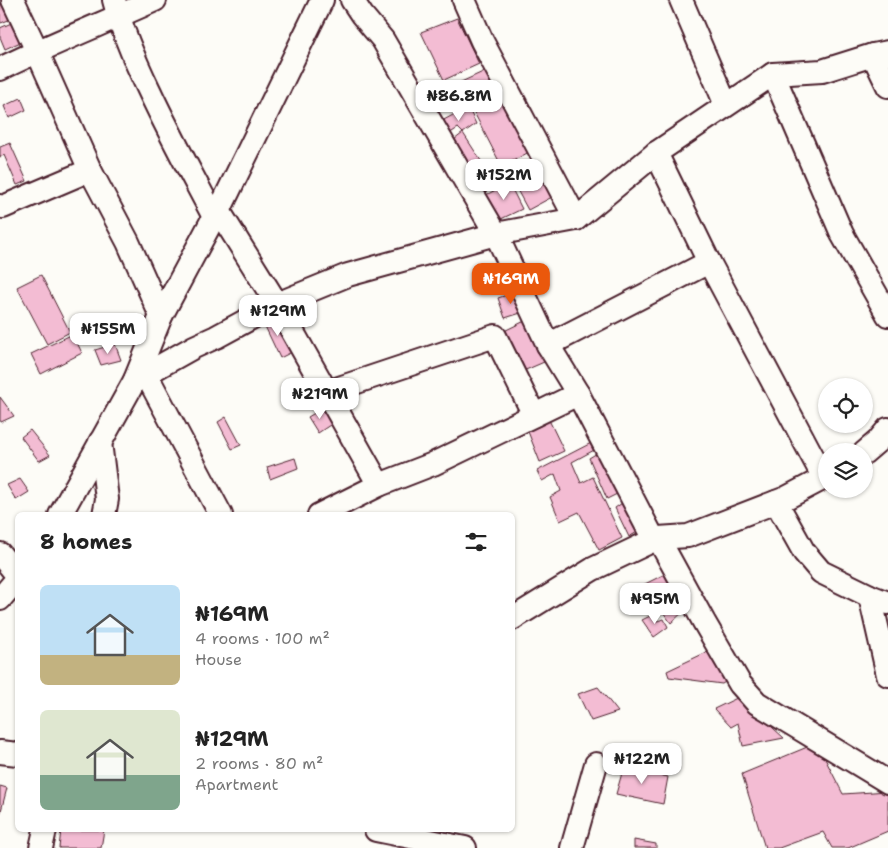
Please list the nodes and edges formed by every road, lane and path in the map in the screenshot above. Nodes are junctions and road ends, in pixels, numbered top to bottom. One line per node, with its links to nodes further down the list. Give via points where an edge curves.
1 (13, 0): 8 (street)
2 (156, 0): 7 (street)
3 (322, 0): 17 (street)
4 (352, 0): 19 (street, via 383,40)
5 (464, 0): 18 (street, via 482,41)
6 (681, 0): 13 (street)
7 (116, 8): 8 (street); 17 (street, via 160,115)
8 (38, 50): 10 (street); 15 (street)
9 (880, 54): 11 (street, via 822,72); 12 (street)
10 (0, 68)
11 (774, 74): 13 (street); 22 (street, via 842,234)
12 (888, 86)
13 (726, 105): 14 (street)
14 (656, 153): 18 (street); 20 (street)
15 (90, 170): 16 (street); 23 (street, via 128,242)
16 (0, 206)
17 (217, 214): 21 (street); 23 (street)
18 (576, 219): 19 (street)
19 (496, 234): 21 (street, via 348,275); 24 (street)
20 (709, 262): 24 (street); 32 (street)
21 (277, 304): 25 (street); 26 (street)
22 (888, 315)
23 (161, 316): 25 (street)
24 (548, 346): 27 (street)
25 (141, 377): 30 (street); 38 (street, via 170,417)
26 (327, 392): 28 (street, via 495,336); 34 (street)
27 (578, 394): 28 (street); 40 (street, via 652,536)
28 (534, 415): 34 (street, via 433,464)
29 (888, 429): 31 (street)
30 (100, 442): 36 (street); 37 (street, via 107,499)
31 (873, 445)
32 (818, 465)
33 (818, 481): 35 (street)
34 (379, 485): 39 (street)
35 (776, 502): 40 (street, via 688,536); 45 (street, via 804,552 821,572)
36 (62, 512)
37 (105, 512)
38 (219, 512)
39 (325, 512)
40 (658, 538): 46 (street, via 593,569); 51 (street, via 740,684 757,703)
41 (0, 554): 42 (street)
42 (15, 573)
43 (15, 581): 44 (street)
44 (0, 599)
45 (879, 599): 47 (street)
46 (515, 617)
47 (888, 675)
48 (0, 752): 49 (street)
49 (15, 754)
50 (596, 764): 56 (street)
51 (888, 782)
52 (45, 832): 54 (street)
53 (401, 833): 55 (street)
54 (41, 848)
55 (465, 848)
56 (572, 848)

